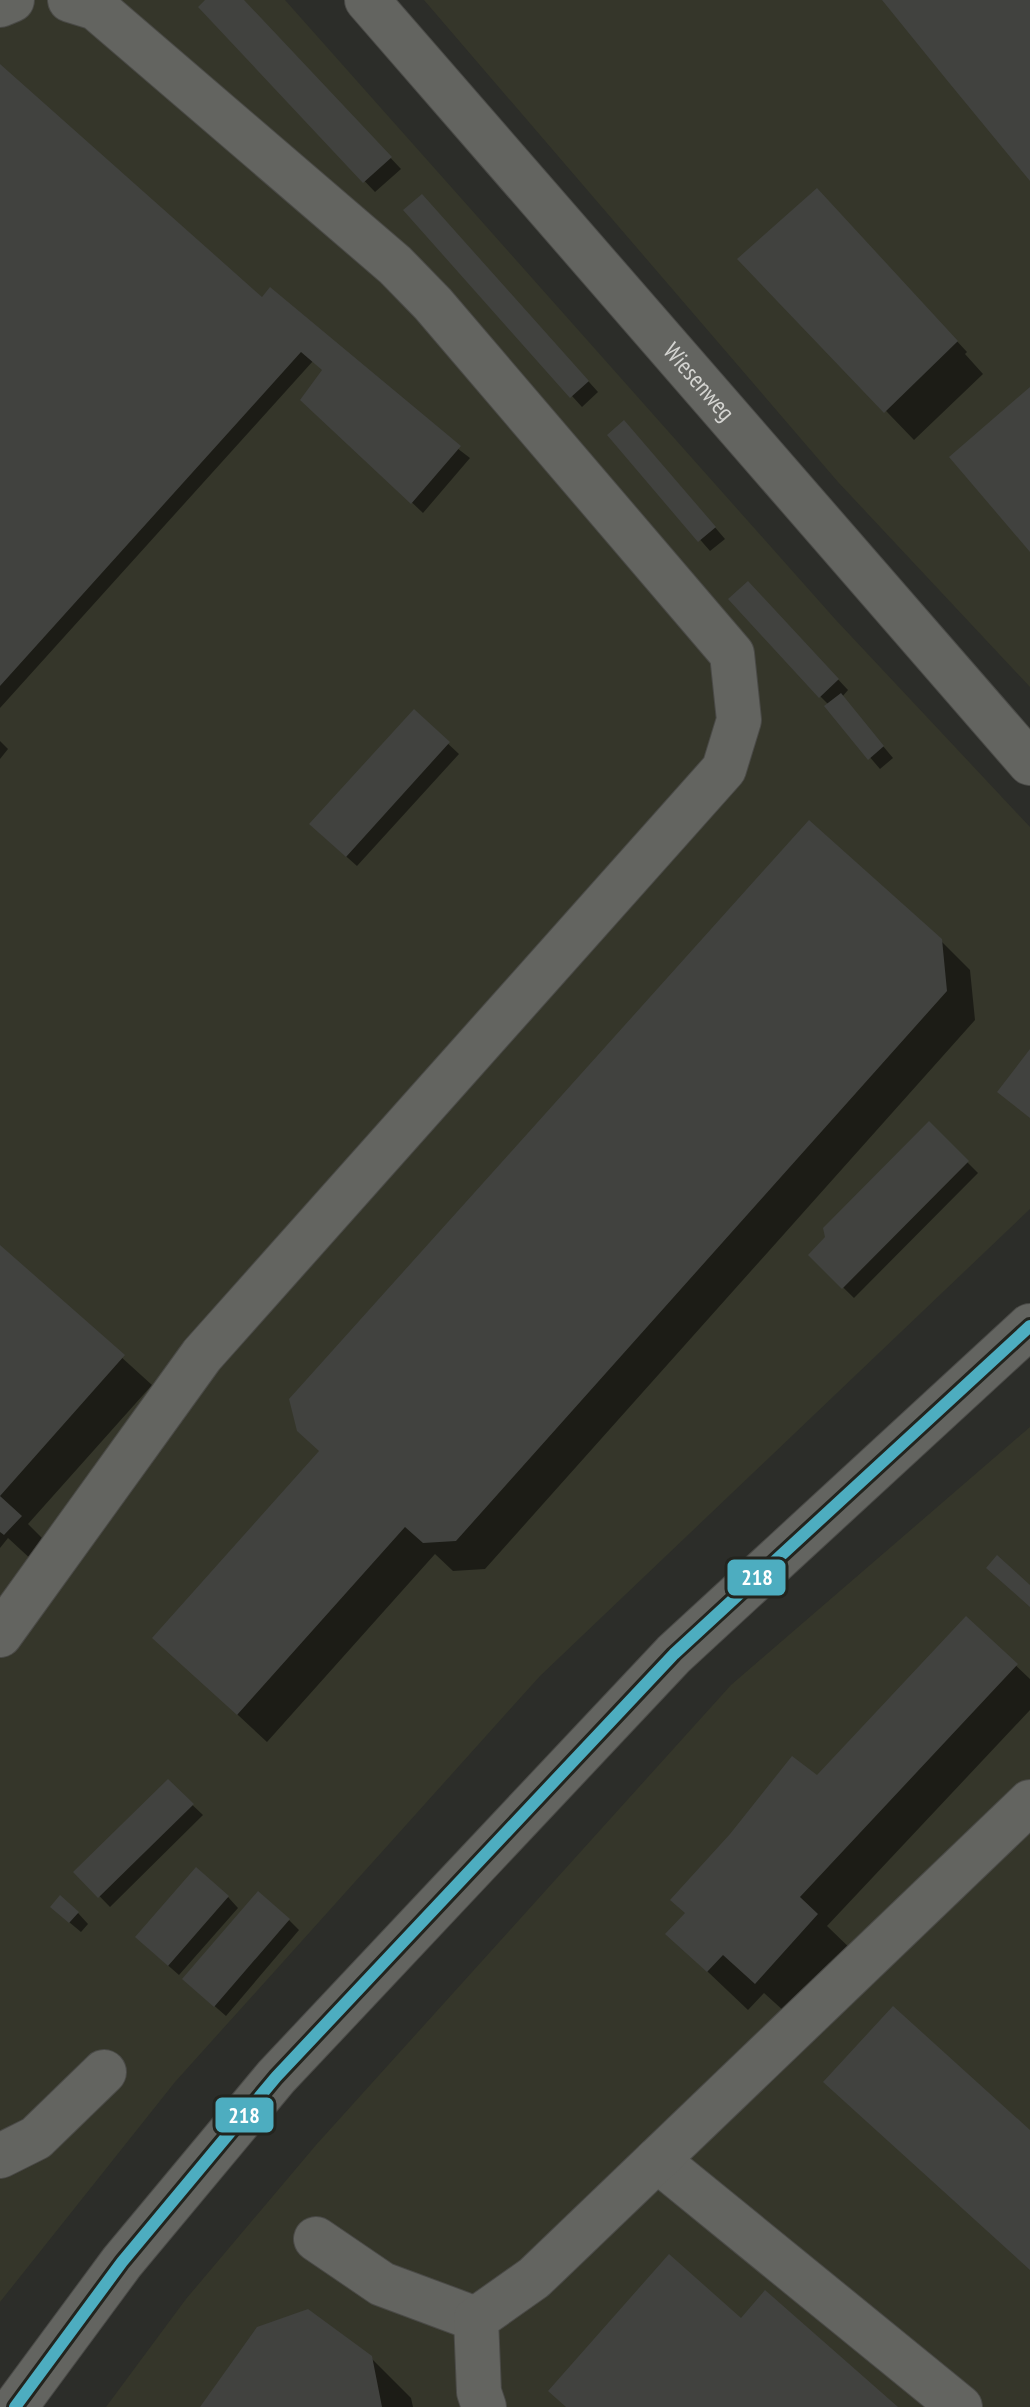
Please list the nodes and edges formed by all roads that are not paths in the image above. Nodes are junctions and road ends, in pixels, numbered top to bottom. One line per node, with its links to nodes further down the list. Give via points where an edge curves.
1 (12, 0): 4 (street)
2 (367, 0): 5 (street, Wiesenweg)
3 (90, 3): 7 (street, via 395,265 433,304 732,654 739,720 724,769 202,1355)
4 (0, 5)
5 (1030, 763)
6 (1030, 1326): 14 (street, via 674,1654 286,2066 122,2262)
7 (0, 1635)
8 (1030, 1802): 11 (street)
9 (104, 2072): 10 (street, via 36,2138)
10 (0, 2156)
11 (657, 2160): 13 (street, via 534,2278); 16 (street)
12 (316, 2239): 13 (street, via 382,2284)
13 (476, 2319): 15 (street)
14 (15, 2407)
15 (484, 2407)
16 (960, 2407)

